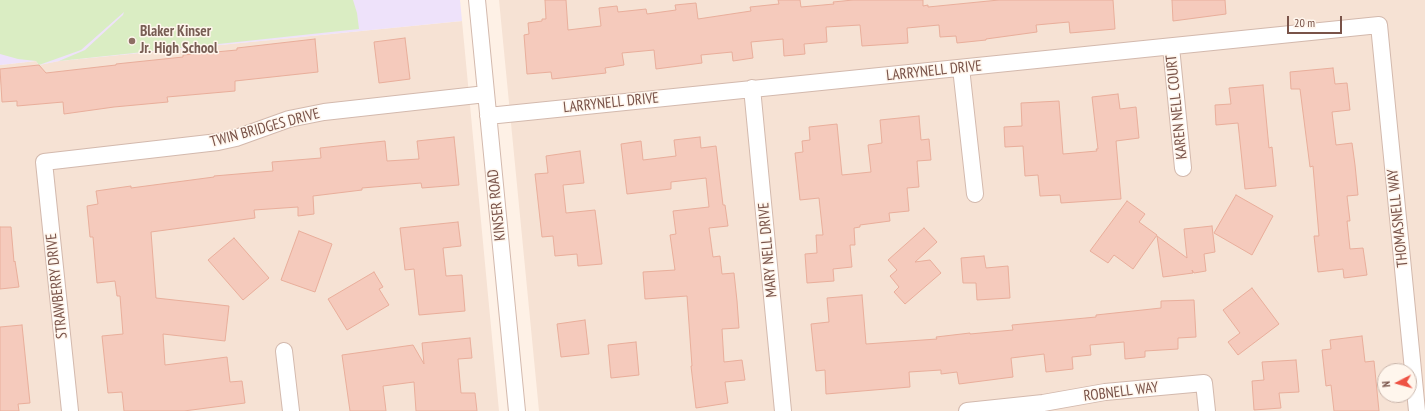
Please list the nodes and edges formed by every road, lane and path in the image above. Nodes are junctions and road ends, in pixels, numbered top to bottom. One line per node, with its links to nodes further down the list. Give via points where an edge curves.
1 (477, 0): 6 (street, KINSER ROAD)
2 (1379, 25): 3 (street, LARRYNELL DRIVE); 18 (street, THOMASNELL WAY)
3 (1171, 47): 4 (street, LARRYNELL DRIVE); 9 (street, KAREN NELL COURT)
4 (961, 68): 5 (street, LARRYNELL DRIVE); 10 (street)
5 (752, 88): 7 (street, LARRYNELL DRIVE); 15 (street, MARY NELL DRIVE)
6 (486, 94): 7 (street, KINSER ROAD); 8 (street, TWIN BRIDGES DRIVE, via 318,113 289,119 218,142)
7 (488, 116): 14 (street, KINSER ROAD)
8 (44, 162): 12 (street, STRAWBERRY DRIVE)
9 (1183, 168)
10 (975, 194)
11 (284, 351): 13 (street)
12 (70, 411)
13 (291, 411)
14 (517, 411)
15 (783, 411)
16 (967, 411): 17 (street, ROBNELL WAY, via 1043,404 1105,392 1204,383)
17 (1207, 411)
18 (1417, 411)

